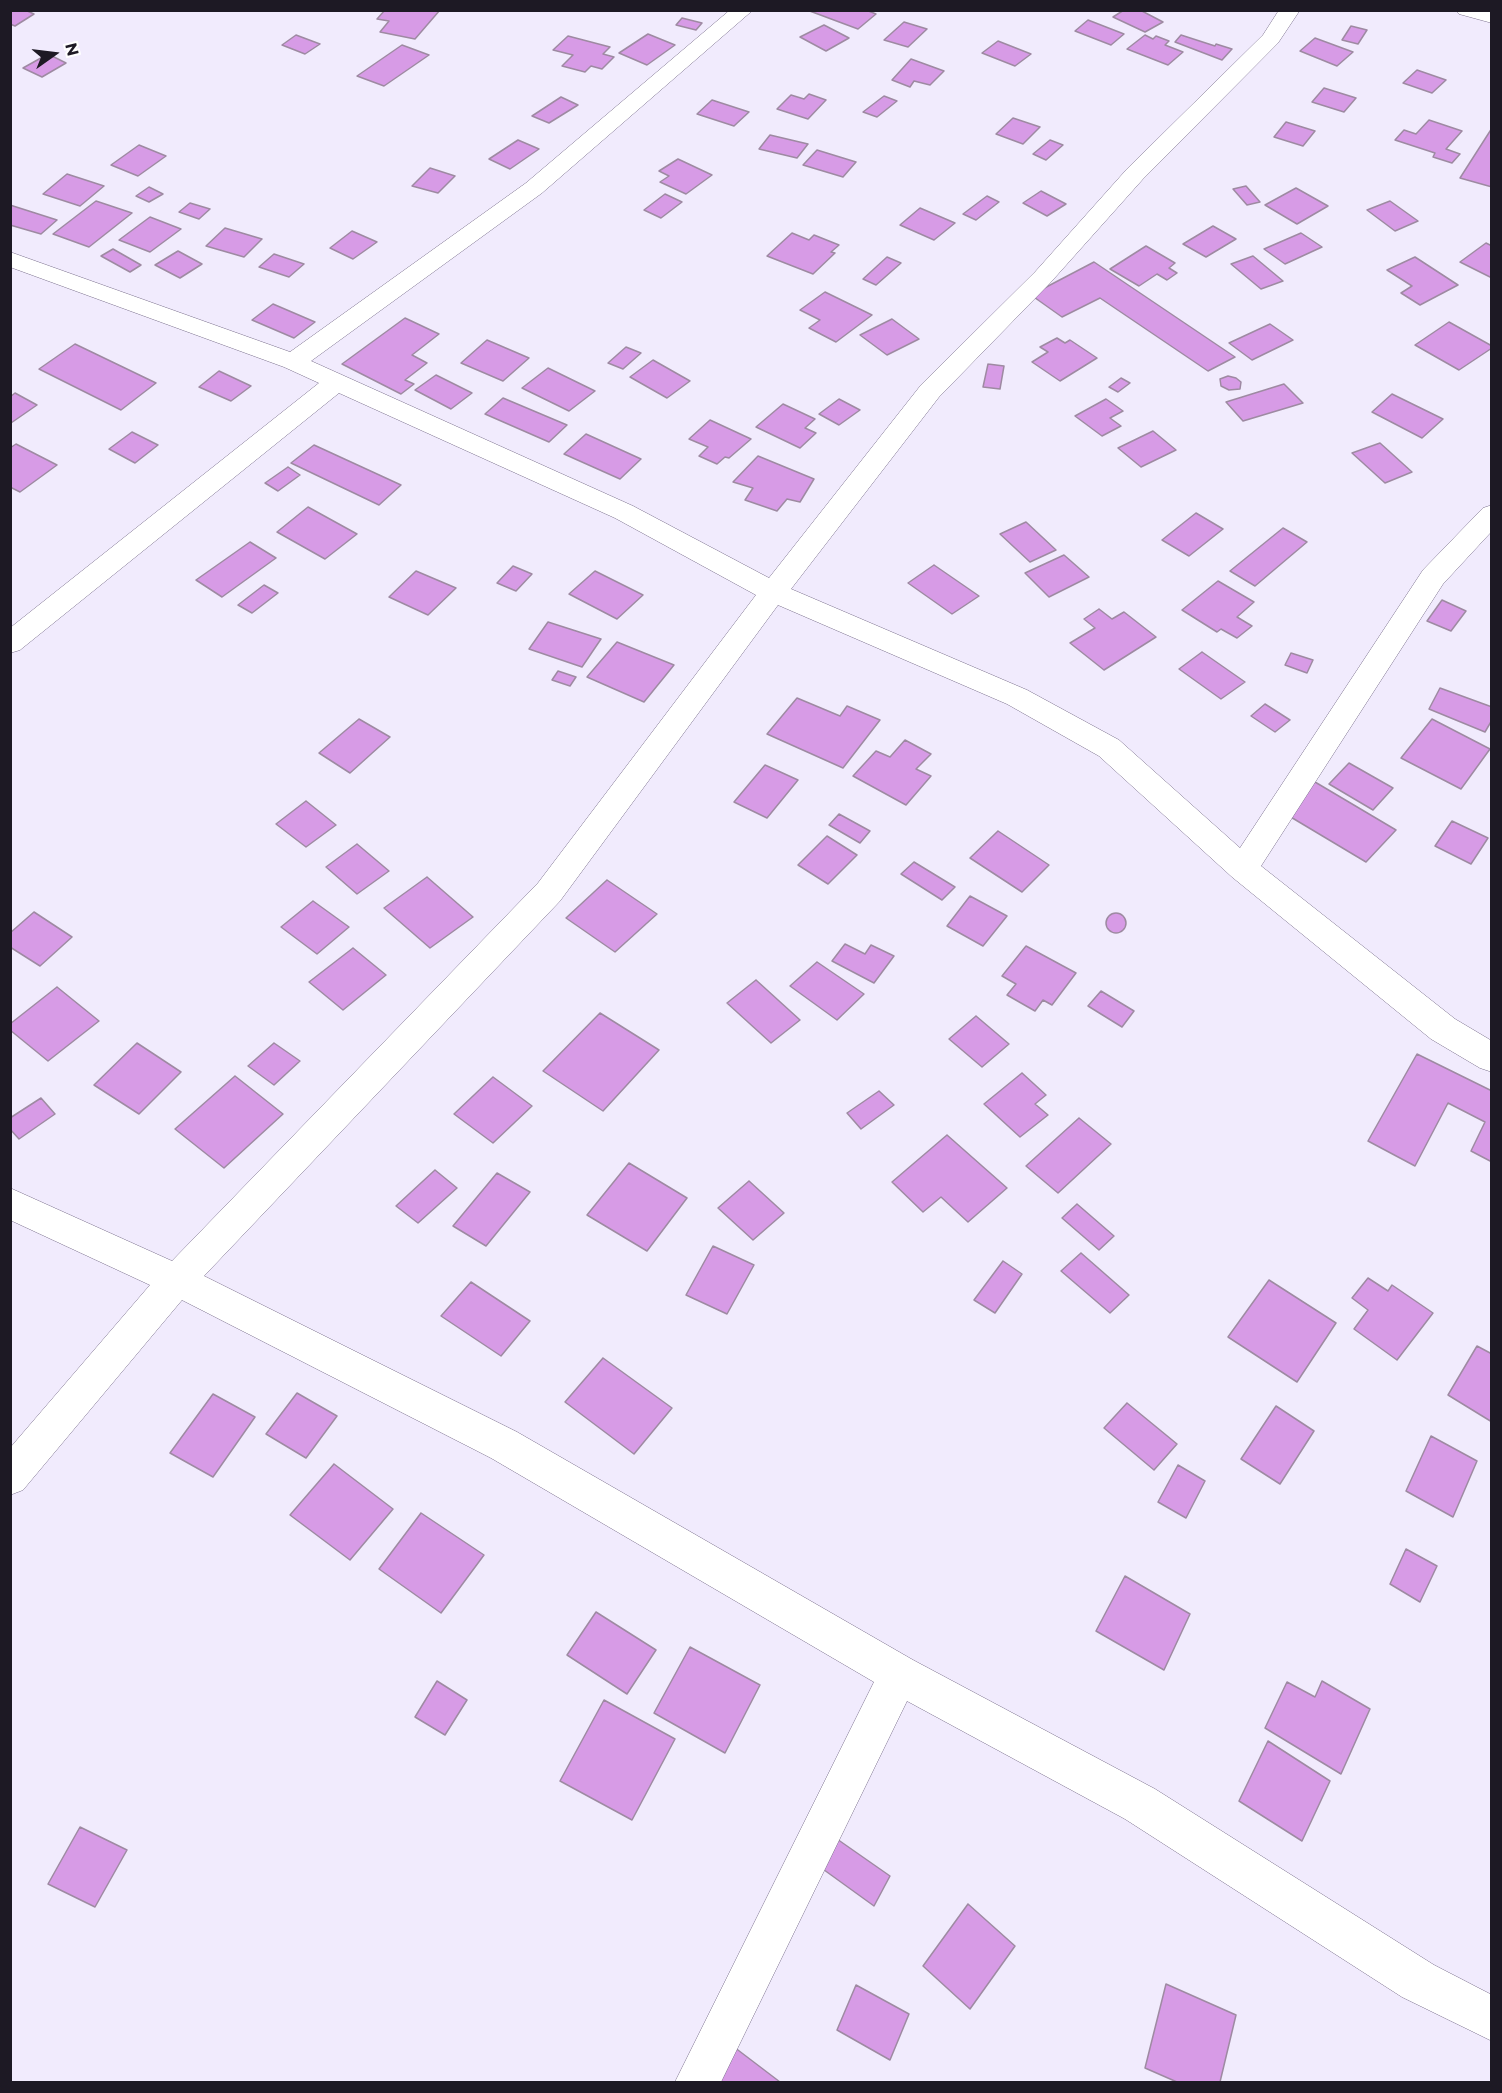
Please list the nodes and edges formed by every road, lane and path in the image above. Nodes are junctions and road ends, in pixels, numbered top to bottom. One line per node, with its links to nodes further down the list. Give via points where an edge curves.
1 (743, 10): 6 (street, via 534,188)
2 (1290, 10): 9 (street, via 1271,39 1135,174 1043,277 930,391)
3 (1466, 10): 4 (street)
4 (1491, 17)
5 (10, 259): 6 (street)
6 (293, 362): 7 (street)
7 (337, 382): 9 (street, via 624,512); 10 (street)
8 (1491, 514): 11 (street, via 1433,578)
9 (772, 592): 11 (street, via 1017,697 1109,748); 14 (street, via 549,892)
10 (10, 643)
11 (1243, 869): 12 (street, via 1443,1029)
12 (1491, 1058)
13 (10, 1203): 14 (street)
14 (177, 1280): 15 (street); 16 (street, via 504,1445)
15 (10, 1478)
16 (899, 1674): 17 (street, via 1140,1804 1418,1981); 18 (street)
17 (1491, 2019)
18 (697, 2082)

